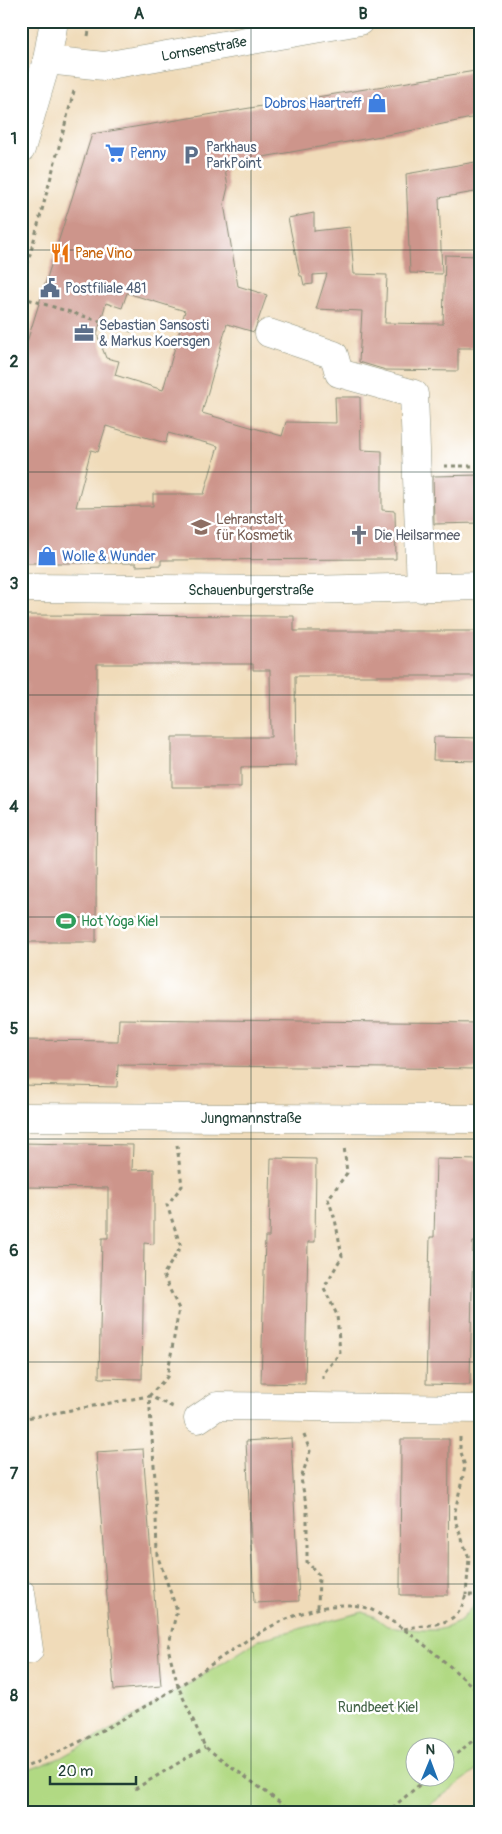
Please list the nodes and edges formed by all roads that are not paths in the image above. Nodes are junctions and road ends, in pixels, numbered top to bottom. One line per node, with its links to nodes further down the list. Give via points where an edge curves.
1 (54, 21): 3 (street)
2 (360, 21): 3 (street, Lornsenstraße, via 104,66)
3 (47, 60): 4 (street)
4 (21, 148)
5 (269, 333): 8 (street, via 334,354 339,373 414,394)
6 (481, 586): 8 (street, Schauenburgerstraße)
7 (21, 588): 8 (street, Schauenburgerstraße)
8 (421, 588)
9 (21, 1116): 10 (street, Jungmannstraße)
10 (481, 1119)
11 (471, 1409): 12 (street, via 216,1406)
12 (198, 1418)
13 (21, 1593): 14 (street)
14 (29, 1650)

